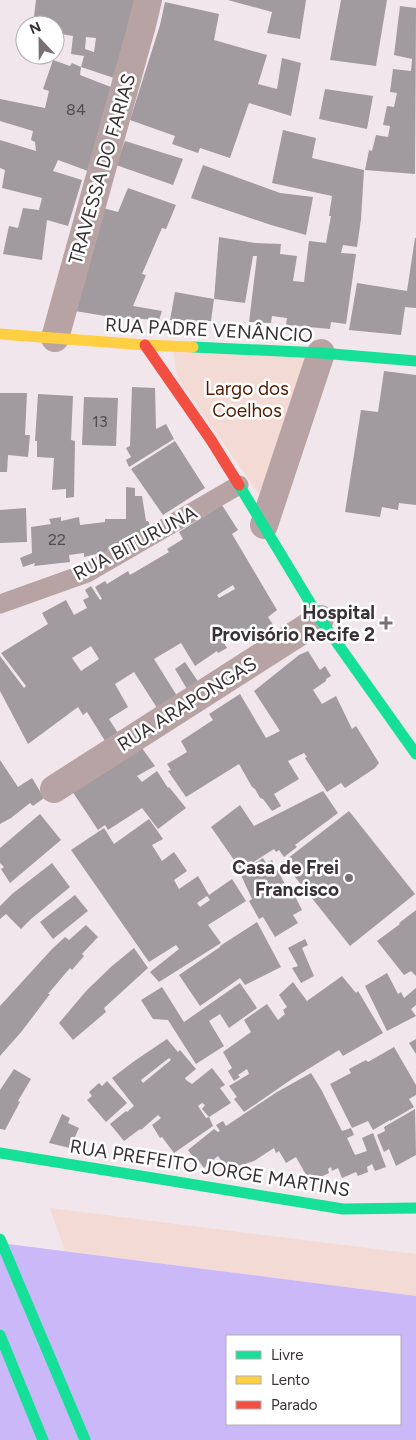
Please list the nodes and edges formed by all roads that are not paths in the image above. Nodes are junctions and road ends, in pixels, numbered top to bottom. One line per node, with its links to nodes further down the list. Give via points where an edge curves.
1 (148, 0): 3 (street, TRAVESSA DO FARIAS)
2 (0, 334): 3 (street, RUA PADRE VENÂNCIO)
3 (55, 338): 4 (street, RUA PADRE VENÂNCIO)
4 (145, 345): 5 (street, RUA PADRE VENÂNCIO); 7 (street)
5 (321, 353): 6 (street, RUA PADRE VENÂNCIO); 8 (street)
6 (416, 361)
7 (239, 485): 8 (street); 9 (lane, RUA BITURUNA, via 87,573)
8 (264, 525): 10 (street)
9 (0, 604)
10 (320, 619): 11 (street); 12 (street, RUA ARAPONGAS)
11 (416, 754)
12 (54, 789)
13 (0, 1153): 14 (street, RUA PREFEITO JORGE MARTINS, via 343,1209)
14 (416, 1208)
15 (0, 1239): 18 (street)
16 (0, 1335): 17 (street)
17 (43, 1440)
18 (85, 1440)

